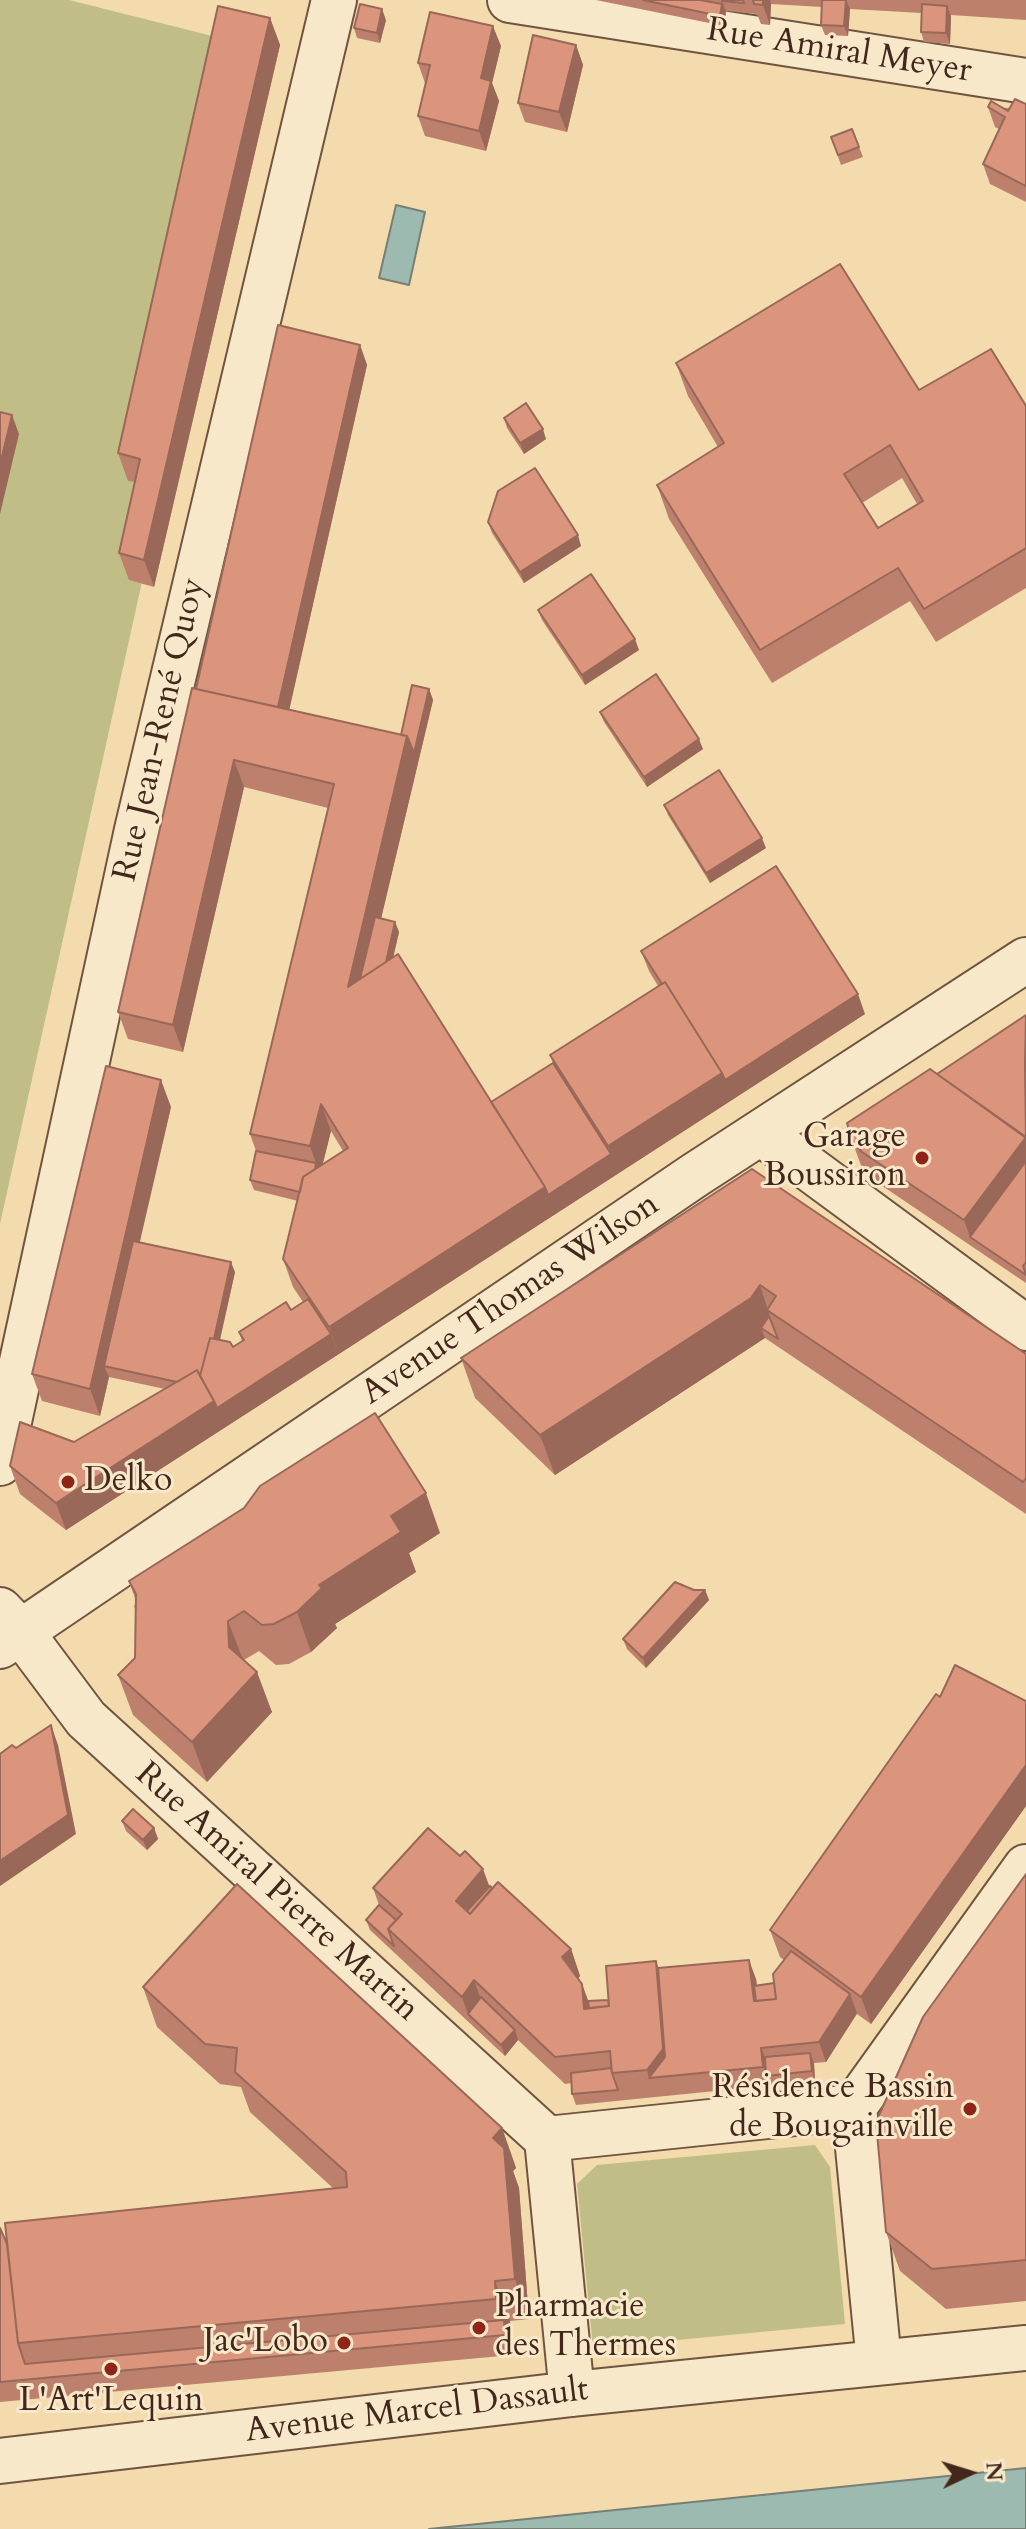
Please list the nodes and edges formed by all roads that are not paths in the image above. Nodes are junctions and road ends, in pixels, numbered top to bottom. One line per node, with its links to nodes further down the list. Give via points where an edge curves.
1 (334, 0): 7 (street, Rue Jean-René Quoy, via 137,830)
2 (510, 0): 3 (street, Rue Amiral Meyer)
3 (1026, 81)
4 (1026, 960): 5 (street, Avenue Thomas Wilson)
5 (761, 1133): 6 (street); 8 (street, Avenue Thomas Wilson)
6 (1026, 1328)
7 (0, 1463)
8 (7, 1630): 11 (street, Rue Amiral Pierre Martin, via 86,1719)
9 (1026, 1867): 10 (street)
10 (854, 2107): 11 (street); 13 (street)
11 (547, 2139): 14 (street)
12 (1026, 2348): 13 (street, Avenue Marcel Dassault)
13 (879, 2362): 14 (street, Avenue Marcel Dassault)
14 (572, 2394): 15 (street, Avenue Marcel Dassault)
15 (0, 2461)

